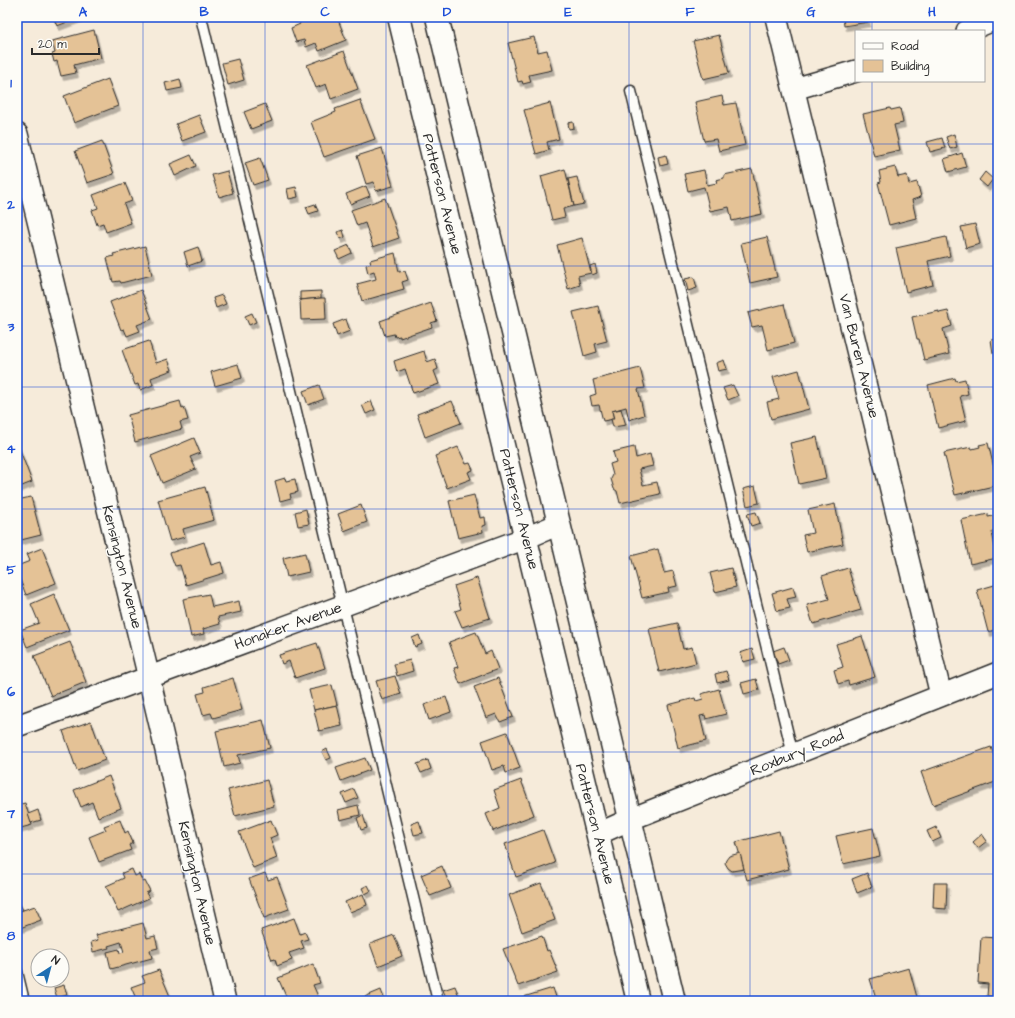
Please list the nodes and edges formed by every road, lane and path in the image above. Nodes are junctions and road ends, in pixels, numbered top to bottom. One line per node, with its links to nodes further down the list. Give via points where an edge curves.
1 (201, 17): 13 (lane)
2 (399, 17): 12 (main road, Patterson Avenue)
3 (437, 17): 11 (main road)
4 (776, 17): 8 (street, Van Buren Avenue)
5 (998, 18): 6 (street)
6 (968, 30)
7 (855, 71): 8 (street)
8 (794, 88): 16 (street, Van Buren Avenue)
9 (631, 92): 18 (lane)
10 (17, 134): 15 (street, Kensington Avenue)
11 (559, 524): 12 (street, Honaker Avenue); 19 (main road)
12 (526, 538): 13 (street, Honaker Avenue); 20 (main road, Patterson Avenue)
13 (343, 606): 15 (street, Honaker Avenue); 24 (lane)
14 (998, 673): 16 (street, Roxbury Road)
15 (149, 678): 17 (street, Honaker Avenue); 23 (street, Kensington Avenue)
16 (941, 695): 18 (street, Roxbury Road)
17 (17, 726)
18 (793, 754): 19 (street, Roxbury Road)
19 (630, 820): 20 (street, Roxbury Road); 26 (main road)
20 (598, 834): 25 (main road, Patterson Avenue)
21 (17, 972): 22 (lane)
22 (24, 1001)
23 (225, 1001)
24 (438, 1001)
25 (638, 1001)
26 (674, 1001)

